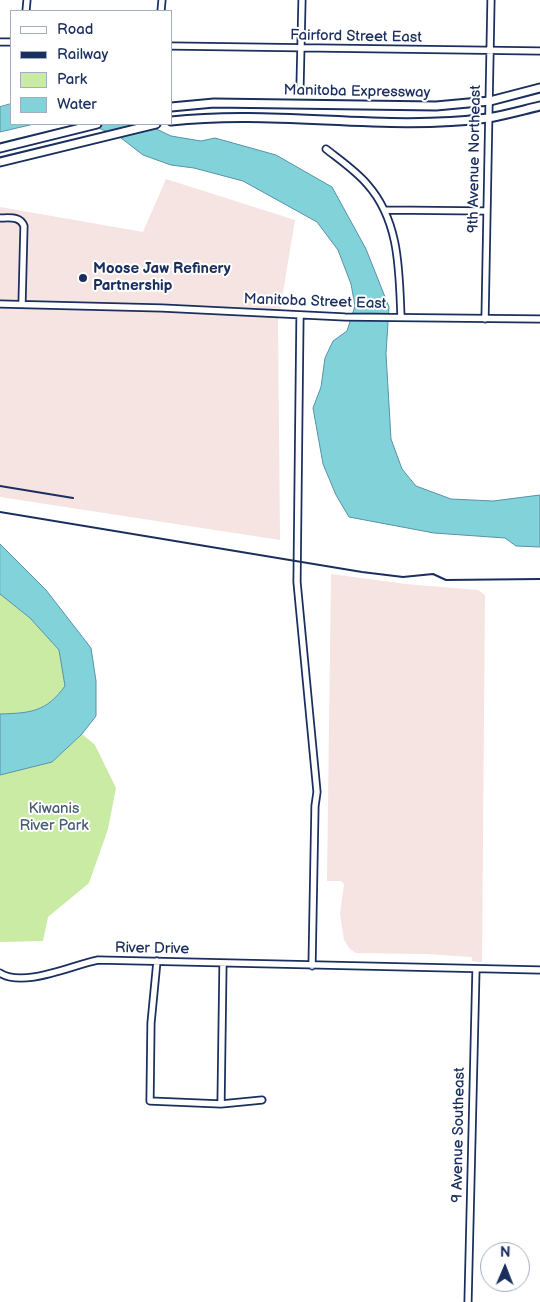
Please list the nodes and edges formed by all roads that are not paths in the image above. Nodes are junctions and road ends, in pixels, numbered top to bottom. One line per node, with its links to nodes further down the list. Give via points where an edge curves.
1 (302, 0): 4 (street)
2 (491, 0): 5 (street, 9th Avenue Northeast)
3 (172, 46): 4 (street, Fairford Street East)
4 (301, 49): 5 (street, Fairford Street East); 7 (street)
5 (490, 51): 6 (street, Fairford Street East); 9 (street, 9th Avenue Northeast)
6 (540, 51)
7 (300, 87)
8 (540, 88): 9 (main road, Manitoba Expressway)
9 (490, 100): 11 (main road, Manitoba Expressway, via 436,106 214,103); 12 (street, 9th Avenue Northeast)
10 (540, 106): 12 (main road, Manitoba Expressway)
11 (172, 107)
12 (489, 118): 13 (main road, Manitoba Expressway, via 417,122 237,118); 20 (street, 9th Avenue Northeast)
13 (172, 121)
14 (94, 125): 16 (main road)
15 (152, 125): 18 (main road)
16 (0, 148)
17 (326, 149): 19 (street, via 367,184)
18 (0, 162)
19 (386, 210): 20 (street); 25 (street, via 398,254)
20 (486, 211): 26 (street, 9th Avenue Northeast)
21 (0, 218): 23 (street, via 17,219 24,226)
22 (0, 304): 23 (street, Manitoba Street East)
23 (22, 304): 24 (street, Manitoba Street East)
24 (300, 315): 25 (street, Manitoba Street East); 30 (street, via 297,582 318,792 314,806)
25 (401, 317): 26 (street, Manitoba Street East)
26 (485, 319): 27 (street, Manitoba Street East)
27 (540, 319)
28 (157, 961): 29 (street, River Drive); 33 (street, River Drive, via 98,960 22,978); 35 (street, via 151,1023 150,1101)
29 (223, 963): 30 (street, River Drive); 35 (street)
30 (309, 966): 31 (street, River Drive)
31 (476, 969): 32 (street, River Drive); 36 (street, 9 Avenue Southeast)
32 (540, 970)
33 (0, 973)
34 (262, 1100): 35 (street)
35 (221, 1104)
36 (468, 1302)

